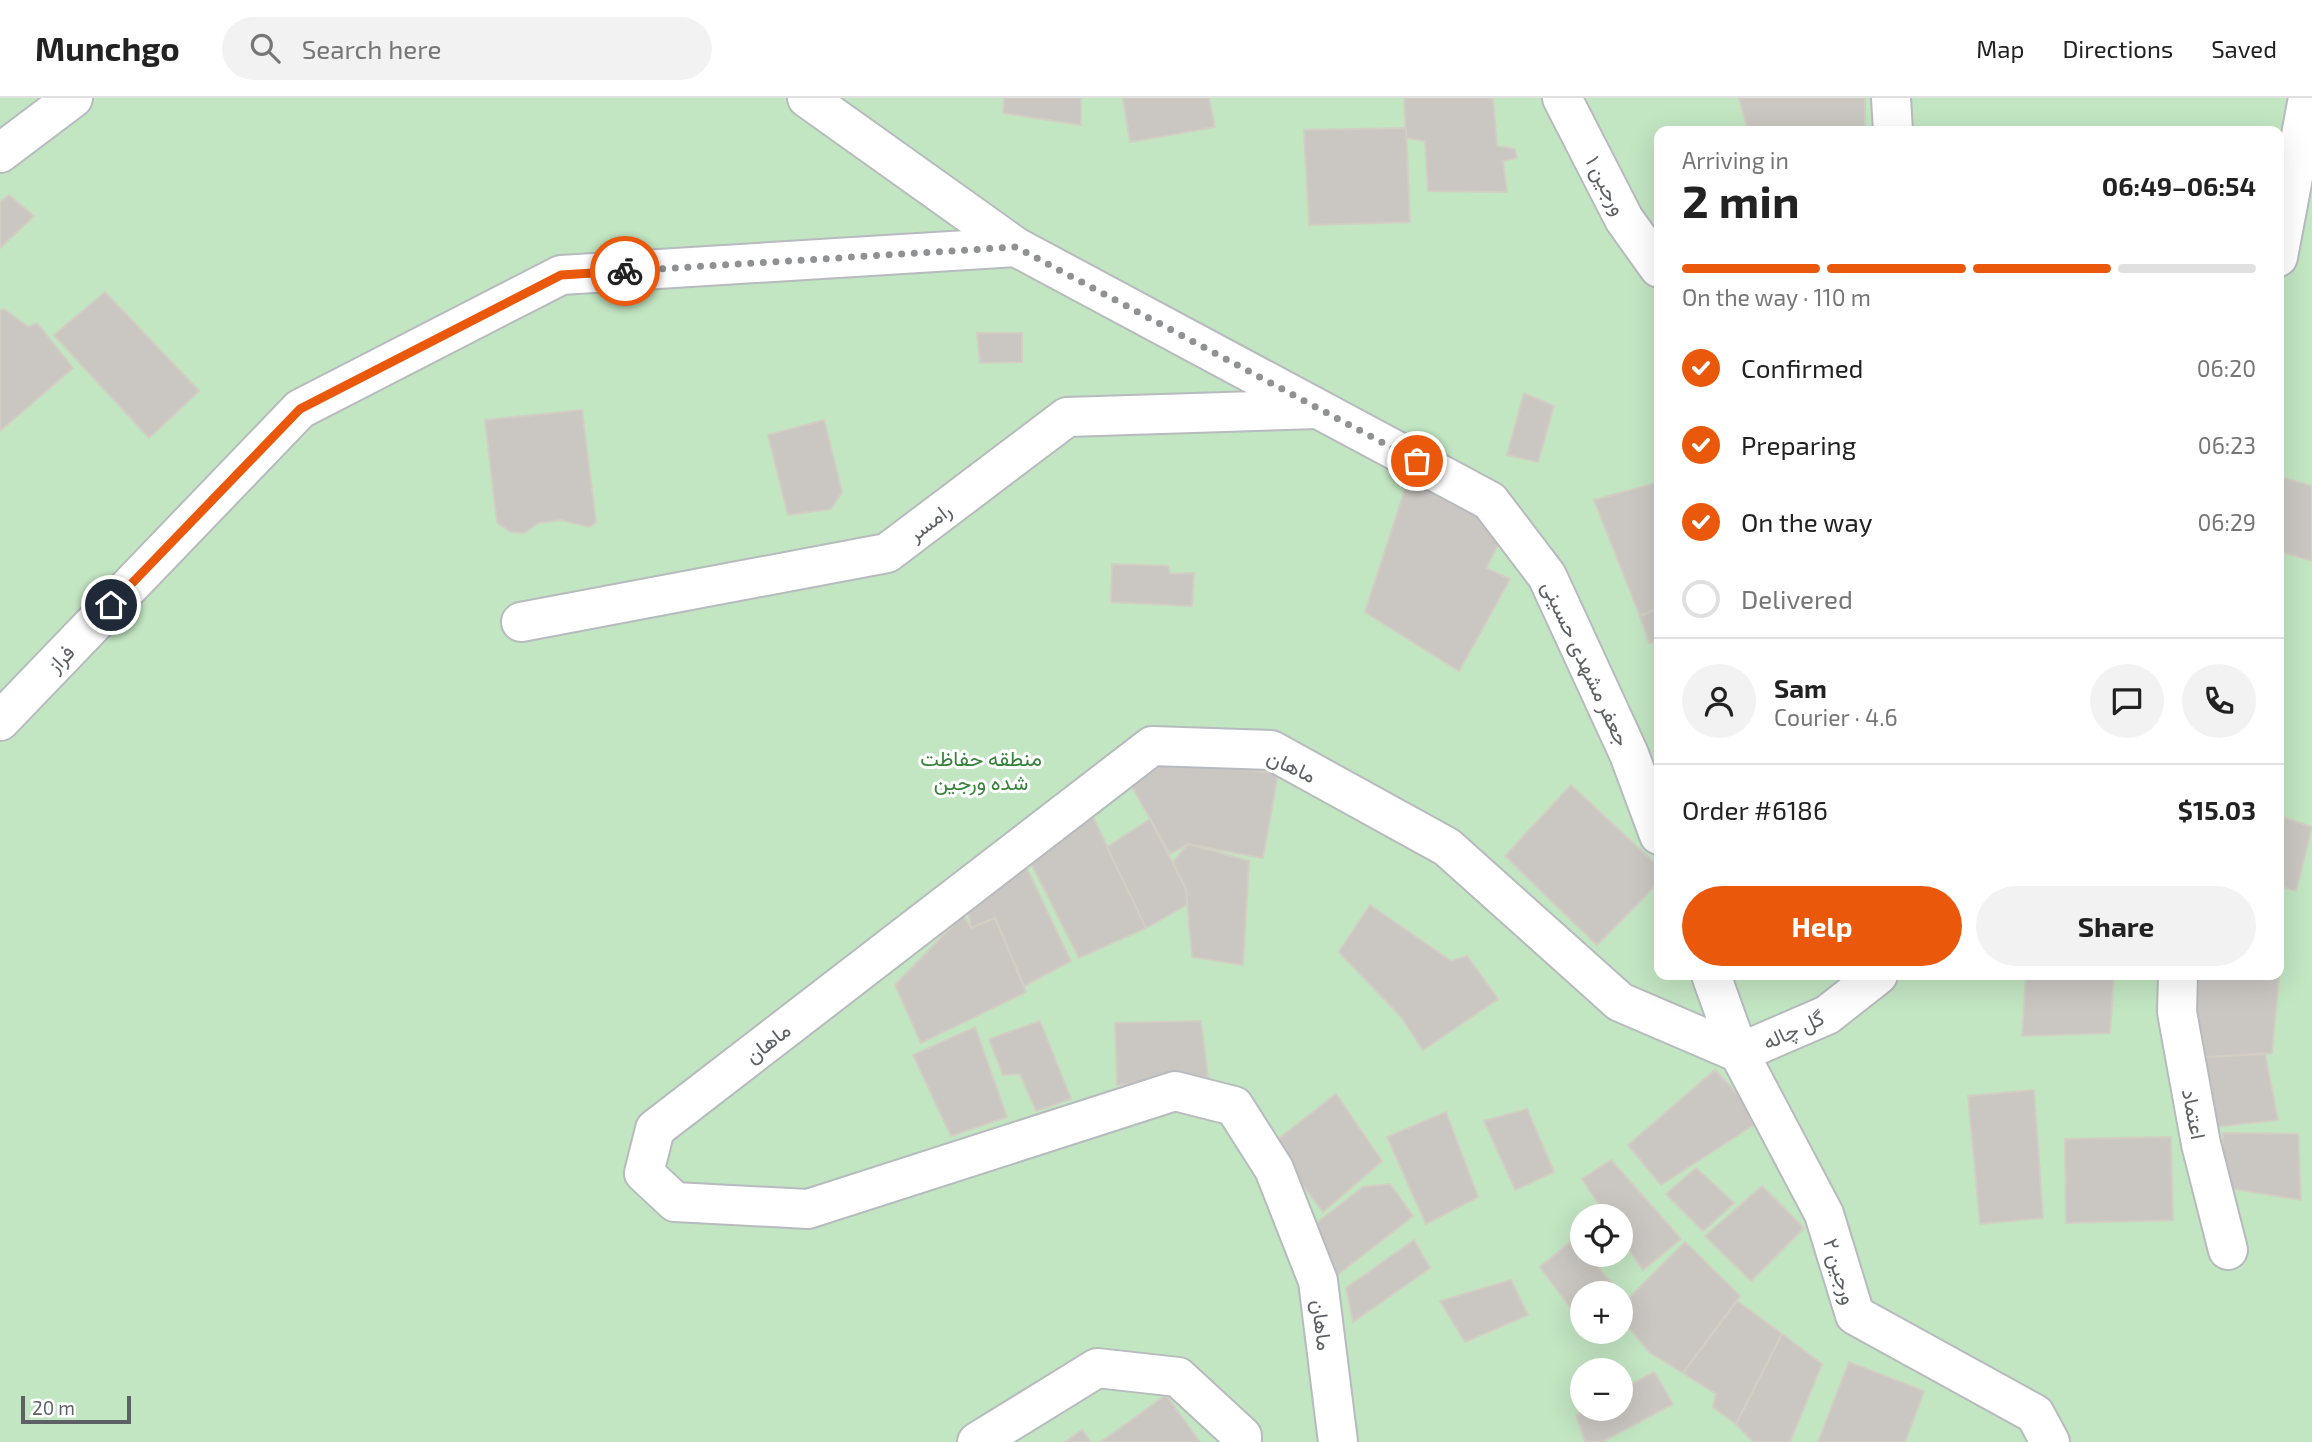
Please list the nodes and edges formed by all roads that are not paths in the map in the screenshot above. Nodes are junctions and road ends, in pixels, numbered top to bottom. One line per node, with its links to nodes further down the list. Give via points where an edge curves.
1 (74, 98): 7 (street)
2 (807, 98): 9 (street, جعفر مشهدی حسینی)
3 (1562, 98): 10 (street, ورجین ۱, via 1624,219)
4 (1891, 98): 6 (street)
5 (2308, 98): 8 (street)
6 (1893, 126)
7 (0, 153)
8 (2284, 225)
9 (1016, 247): 11 (street, جعفر مشهدی حسینی); 13 (street, فراز, via 561,275 300,409)
10 (1654, 261)
11 (1320, 409): 12 (street, رامسر, via 1067,417 887,553); 14 (street, جعفر مشهدی حسینی, via 1490,501 1547,576 1629,754)
12 (521, 622)
13 (0, 721)
14 (1654, 822)
15 (1713, 980): 18 (street)
16 (1872, 980): 18 (street, گل چاله, via 1827,1015)
17 (2178, 980): 19 (street, اعتماد, via 2177,1012 2201,1144)
18 (1740, 1053): 22 (street, ماهان, via 1620,1002 1447,847 1270,751 1152,746 654,1129 644,1173 675,1202 808,1209 1175,1091 1234,1106 1274,1169 1318,1281); 23 (street, ورجین ۲, via 1824,1214 1855,1315 2035,1414)
19 (2228, 1250)
20 (977, 1442): 21 (street, via 1097,1368 1178,1377)
21 (1242, 1442)
22 (1338, 1442)
23 (2050, 1442)

